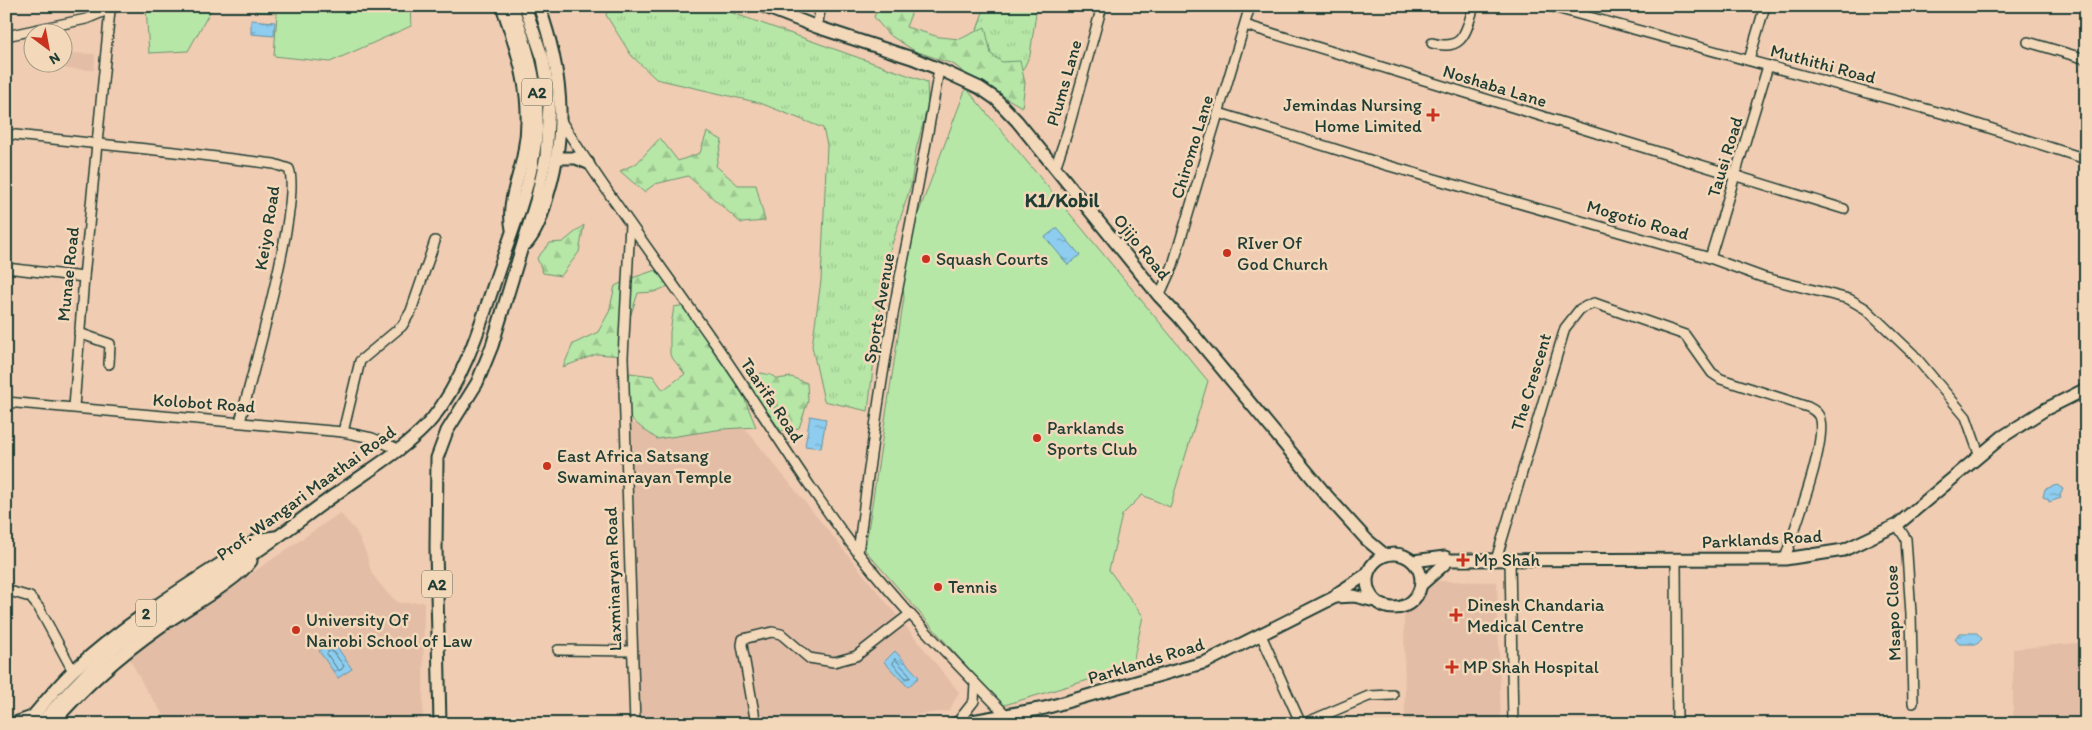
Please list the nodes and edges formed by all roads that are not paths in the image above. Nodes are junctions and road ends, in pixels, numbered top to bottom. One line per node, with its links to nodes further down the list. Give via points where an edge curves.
1 (502, 6): 33 (main road, Prof. Wangari Maathai Road, via 522,65 528,108 524,151 510,209)
2 (512, 6): 33 (main road, Prof. Wangari Maathai Road / A2, via 530,56 538,106 538,134 530,180)
3 (524, 6): 35 (main road, A2, via 543,60 548,133 542,179)
4 (539, 6): 23 (main road, via 554,64)
5 (762, 6): 14 (main road, Ojijo Road)
6 (821, 6): 14 (street)
7 (1102, 6): 29 (street, Plums Lane)
8 (1250, 6): 13 (street, Chiromo Lane)
9 (1474, 6): 17 (street, via 1460,41 1444,46)
10 (1549, 6): 19 (street, Muthithi Road)
11 (1765, 6): 19 (street)
12 (114, 8): 15 (street, via 86,19); 25 (street, Munae Road)
13 (1245, 25): 22 (street, Chiromo Lane); 30 (street, Noshaba Lane)
14 (817, 27): 21 (main road, Ojijo Road)
15 (6, 36)
16 (2028, 42): 18 (street)
17 (1432, 43)
18 (2086, 59)
19 (1749, 60): 20 (street, Muthithi Road)
20 (1768, 66): 27 (street, Muthithi Road, via 1952,116); 30 (street, Tausi Road)
21 (939, 69): 29 (main road, Ojijo Road, via 996,99); 53 (street, Sports Avenue, via 874,433)
22 (1219, 113): 36 (street, Mogotio Road, via 1386,165); 39 (street, Chiromo Lane, via 1173,265)
23 (561, 121): 26 (main road); 28 (street, Taarifa Road)
24 (6, 134): 25 (street)
25 (99, 144): 38 (street, Munae Road); 45 (street, Keiyo Road, via 274,164 289,169 291,193 280,262)
26 (558, 158): 28 (main road); 35 (main road, via 539,224)
27 (2086, 159)
28 (588, 163): 32 (street, Taarifa Road)
29 (1055, 168): 39 (main road, Ojijo Road)
30 (1737, 175): 31 (street, Noshaba Lane); 36 (street, Tausi Road)
31 (1844, 210)
32 (630, 224): 53 (street, Taarifa Road); 69 (street, Laxminaryan Road, via 623,357)
33 (513, 231): 47 (main road, Prof. Wangari Maathai Road / A2, via 464,365 450,394 432,420)
34 (435, 241): 46 (street, via 411,311 402,326 360,361)
35 (522, 250): 80 (main road, A2, via 483,370 440,445 436,458)
36 (1710, 258): 48 (street, Mogotio Road, via 1762,277 1849,299 1866,309 1913,354 1966,417)
37 (6, 269): 38 (street)
38 (84, 277): 40 (street, Munae Road)
39 (1159, 296): 51 (main road, Ojijo Road)
40 (79, 333): 41 (street, via 110,344); 44 (street, Munae Road)
41 (109, 364)
42 (2086, 389): 48 (main road, Parklands Road, via 2046,409)
43 (6, 402): 44 (street, Kolobot Road)
44 (74, 407): 45 (street, Kolobot Road)
45 (240, 422): 46 (street, Kolobot Road)
46 (342, 432): 47 (street, Kolobot Road, via 372,438)
47 (398, 449): 50 (main road, Prof. Wangari Maathai Road / A2)
48 (1979, 454): 49 (main road, Parklands Road)
49 (1897, 525): 58 (main road, Parklands Road, via 1844,550); 73 (street, Msapo Close, via 1906,539)
50 (276, 537): 52 (main road, Prof. Wangari Maathai Road / A2); 70 (main road, 2, via 257,540 134,621)
51 (1367, 540): 54 (main road, Ojijo Road); 61 (main road)
52 (258, 551): 76 (main road, Prof. Wangari Maathai Road / A2, via 127,638); 79 (main road, via 239,574 109,666)
53 (858, 553): 66 (street, Taarifa Road)
54 (1384, 555): 59 (main road, via 1404,556); 61 (main road)
55 (1449, 560): 56 (main road, Parklands Road); 59 (main road, Parklands Road, via 1445,557); 62 (main road)
56 (1496, 560): 57 (main road, Parklands Road); 58 (street, The Crescent, via 1565,328 1580,309 1594,303 1685,335 1712,373 1721,379 1817,412 1821,422 1818,451)
57 (1510, 560): 60 (main road, Parklands Road); 86 (street)
58 (1785, 560): 60 (main road, Parklands Road)
59 (1413, 561): 62 (main road, via 1418,568)
60 (1676, 561): 87 (street)
61 (1369, 570): 64 (main road, Parklands Road); 65 (main road, via 1366,584)
62 (1421, 585): 65 (main road, via 1413,600 1399,608 1382,606)
63 (6, 590): 70 (street, via 30,598 39,608)
64 (1335, 597): 65 (main road, Parklands Road, via 1354,596); 67 (main road, Parklands Road)
65 (1375, 601)
66 (910, 614): 71 (street, Taarifa Road); 82 (street, via 856,656 834,662 809,658 782,634 772,632 743,639)
67 (1261, 635): 74 (main road, Parklands Road, via 1206,662); 85 (street)
68 (558, 650): 69 (street)
69 (632, 651): 81 (street, Laxminaryan Road)
70 (73, 671): 76 (main road, 2)
71 (975, 683): 75 (street, Taarifa Road); 83 (street, via 974,701)
72 (1393, 695): 85 (street, via 1370,696)
73 (1913, 702)
74 (1030, 712): 75 (main road, Parklands Road); 84 (street)
75 (1007, 716): 77 (main road, Parklands Road)
76 (33, 721): 78 (main road)
77 (975, 723): 83 (main road, Parklands Road)
78 (12, 724)
79 (52, 724)
80 (440, 724)
81 (635, 724)
82 (756, 724)
83 (956, 724)
84 (1020, 724)
85 (1302, 724)
86 (1513, 724)
87 (1677, 724)

